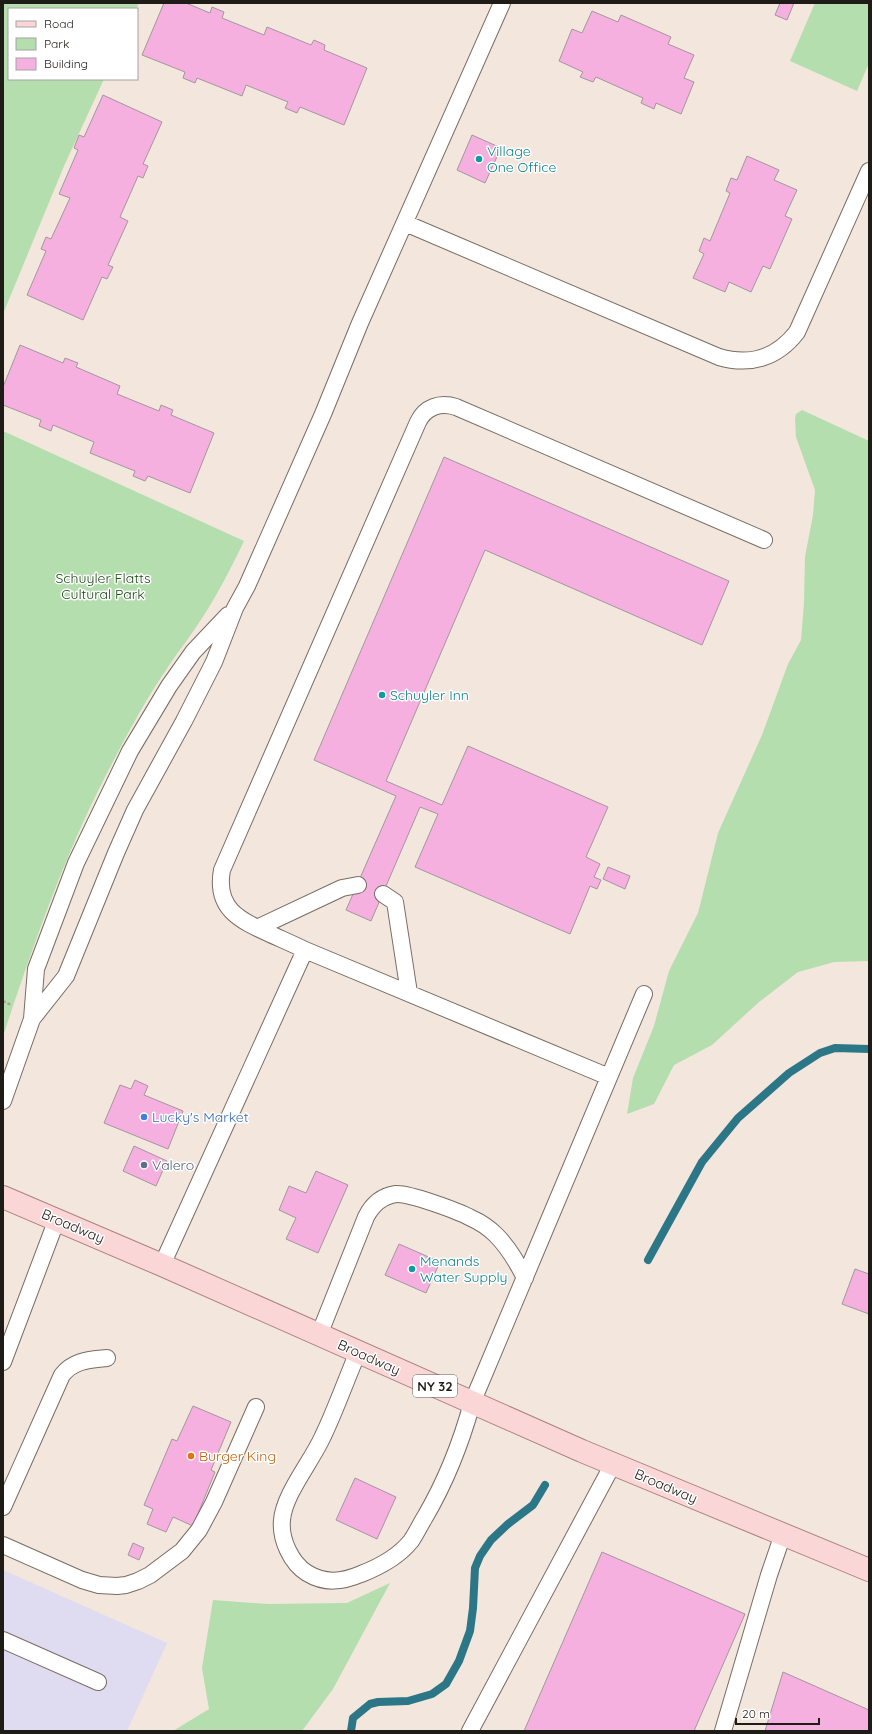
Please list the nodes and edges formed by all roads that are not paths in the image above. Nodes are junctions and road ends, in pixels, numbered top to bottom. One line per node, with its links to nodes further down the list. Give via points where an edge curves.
1 (499, 4): 3 (lane)
2 (869, 171): 3 (lane, via 797,332 778,351 754,361 736,361 720,357)
3 (405, 223): 5 (lane, via 250,579)
4 (764, 540): 8 (lane, via 456,407 441,405 427,410 418,422 222,870 222,891 227,905 236,916)
5 (234, 608): 12 (lane, via 214,662 188,715 135,810 66,976); 12 (lane, via 193,652 169,686 130,751 98,816 76,863 36,969)
6 (358, 885): 8 (lane, via 342,888)
7 (383, 894): 10 (lane, via 395,902)
8 (257, 928): 9 (lane)
9 (305, 950): 10 (lane); 17 (lane)
10 (409, 993): 13 (lane)
11 (644, 994): 13 (lane)
12 (32, 1019): 14 (lane)
13 (609, 1077): 18 (lane)
14 (3, 1101)
15 (3, 1196): 16 (main road, Broadway / NY 32)
16 (57, 1219): 17 (main road, Broadway / NY 32); 22 (lane)
17 (162, 1265): 19 (main road, Broadway / NY 32)
18 (525, 1278): 19 (lane, via 507,1247 495,1234 475,1220 407,1194 388,1196 377,1202 366,1217); 23 (lane)
19 (318, 1334): 20 (main road, Broadway / NY 32)
20 (358, 1352): 23 (main road, Broadway / NY 32); 23 (lane, via 323,1437 283,1513 282,1529 287,1548 297,1564 314,1577 332,1582 350,1579 386,1562 411,1541 438,1494 463,1436)
21 (107, 1358): 26 (lane, via 78,1363 62,1375)
22 (3, 1362)
23 (472, 1403): 25 (main road, Broadway / NY 32)
24 (256, 1407): 28 (lane, via 199,1530 182,1551 150,1575 126,1585 100,1585 82,1580)
25 (613, 1464): 27 (main road, Broadway / NY 32); 32 (lane)
26 (3, 1507)
27 (782, 1534): 29 (main road, Broadway / NY 32); 33 (lane)
28 (3, 1545)
29 (869, 1570)
30 (3, 1640): 31 (lane)
31 (98, 1682)
32 (470, 1731)
33 (723, 1731)

